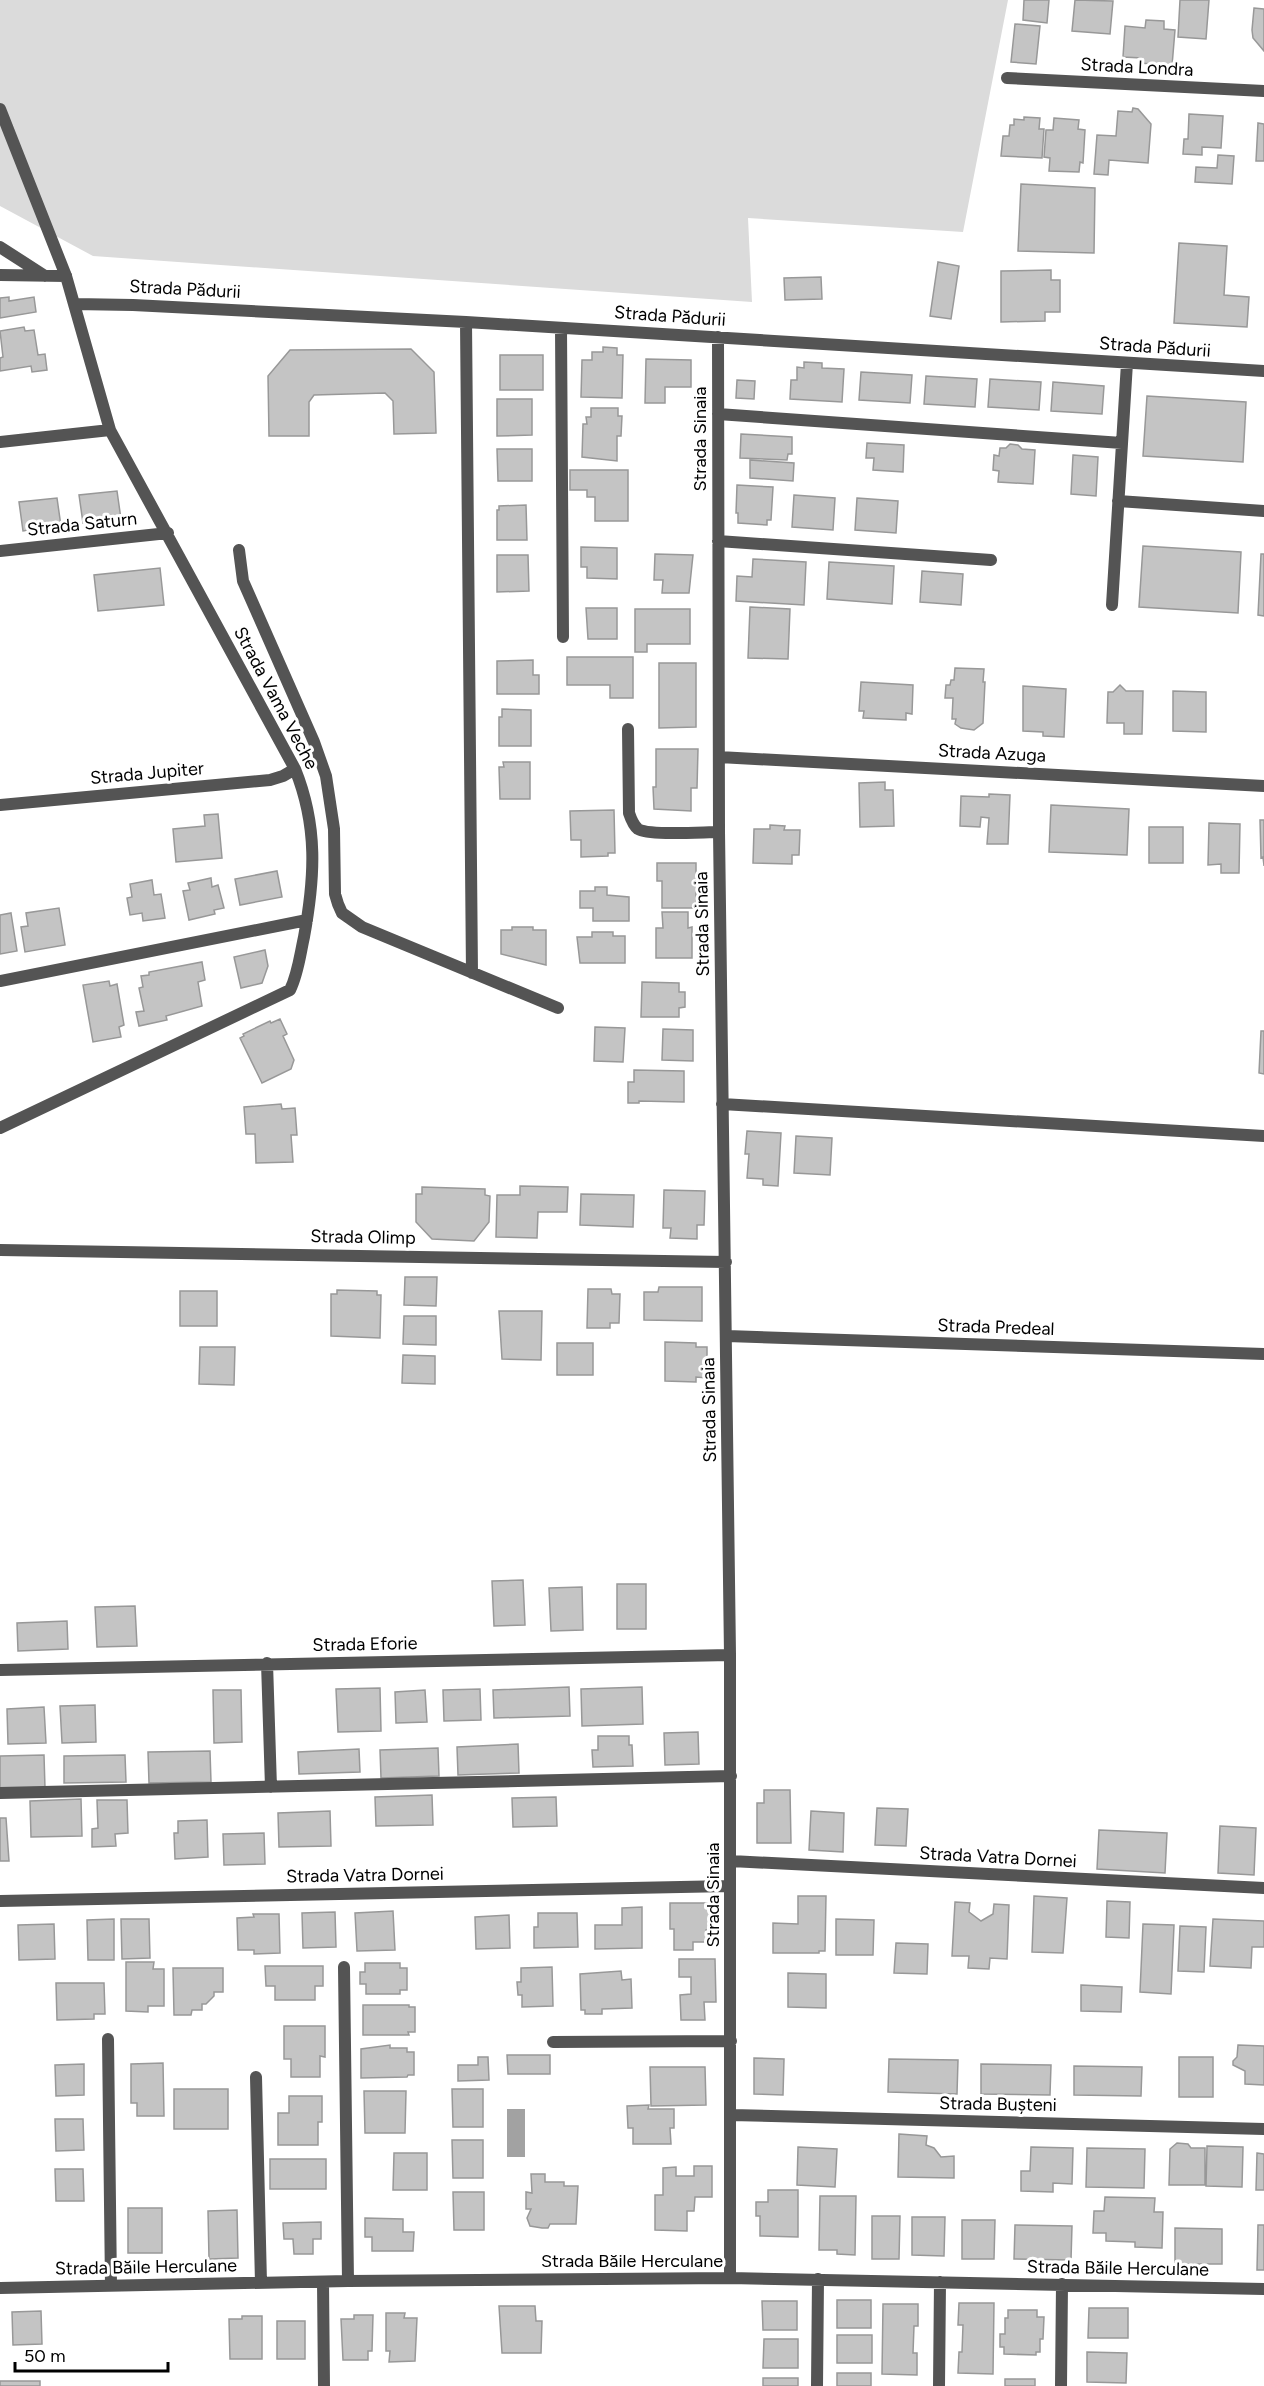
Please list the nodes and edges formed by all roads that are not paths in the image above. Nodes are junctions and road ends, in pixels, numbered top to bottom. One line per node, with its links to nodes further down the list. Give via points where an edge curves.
1 (1007, 78): 2 (street, Strada Londra)
2 (1264, 92)
3 (0, 109): 7 (street, Strada Vama Veche)
4 (0, 247): 6 (street)
5 (0, 275): 6 (street)
6 (45, 276): 7 (street)
7 (66, 276): 8 (street, Strada Vama Veche)
8 (74, 304): 9 (street, Strada Pădurii); 15 (street, Strada Vama Veche)
9 (466, 322): 10 (street, Strada Pădurii); 34 (street)
10 (561, 328): 11 (street, Strada Pădurii); 26 (street)
11 (718, 338): 12 (street, Strada Pădurii); 14 (street, Strada Sinaia)
12 (1127, 363): 13 (street, Strada Pădurii); 17 (street)
13 (1264, 371)
14 (718, 414): 17 (street); 21 (street, Strada Sinaia)
15 (110, 430): 16 (street); 20 (street, Strada Vama Veche)
16 (0, 442)
17 (1122, 443): 18 (street)
18 (1118, 501): 19 (street); 25 (street)
19 (1264, 511)
20 (168, 533): 23 (street, Strada Saturn); 29 (street, Strada Vama Veche)
21 (718, 541): 24 (street); 28 (street, Strada Sinaia)
22 (238, 550): 34 (street, via 243,581 326,776 336,844 335,894 342,913 362,927)
23 (0, 551)
24 (991, 560)
25 (1112, 605)
26 (563, 637)
27 (628, 729): 32 (street, via 629,813 637,828 652,833)
28 (719, 757): 30 (street, Strada Azuga); 32 (street, Strada Sinaia)
29 (295, 769): 31 (street, Strada Jupiter, via 270,780); 33 (street, Strada Vama Veche, via 310,815 313,842)
30 (1264, 786)
31 (0, 805)
32 (719, 832): 37 (street, Strada Sinaia)
33 (307, 920): 35 (street); 38 (street, Strada Vama Veche, via 294,982 283,995)
34 (472, 973): 36 (street)
35 (0, 981)
36 (558, 1008)
37 (722, 1104): 39 (street); 41 (street, Strada Sinaia)
38 (0, 1128)
39 (1264, 1136)
40 (0, 1250): 41 (street, Strada Olimp)
41 (726, 1262): 42 (street, Strada Sinaia)
42 (726, 1336): 43 (street, Strada Predeal); 44 (street, Strada Sinaia)
43 (1264, 1354)
44 (730, 1655): 45 (street, Strada Eforie); 47 (street, Strada Sinaia)
45 (267, 1663): 46 (street, Strada Eforie); 48 (street)
46 (0, 1670)
47 (731, 1776): 48 (street); 50 (street, Strada Sinaia)
48 (271, 1787): 49 (street)
49 (0, 1793)
50 (731, 1861): 51 (street, Strada Sinaia); 52 (street, Strada Vatra Dornei)
51 (730, 1886): 53 (street, Strada Vatra Dornei); 56 (street, Strada Sinaia)
52 (1264, 1888)
53 (0, 1900)
54 (344, 1967): 63 (street)
55 (108, 2039): 68 (street)
56 (731, 2041): 57 (street); 59 (street, Strada Sinaia)
57 (553, 2042)
58 (256, 2077): 66 (street)
59 (731, 2115): 60 (street, Strada Bușteni); 61 (street, Strada Sinaia)
60 (1264, 2129)
61 (730, 2278): 62 (street, Strada Băile Herculane); 63 (street, Strada Băile Herculane)
62 (818, 2279): 65 (street, Strada Băile Herculane); 72 (street)
63 (348, 2281): 64 (street, Strada Băile Herculane)
64 (323, 2282): 66 (street, Strada Băile Herculane); 71 (street)
65 (940, 2282): 67 (street, Strada Băile Herculane); 73 (street)
66 (261, 2283): 68 (street, Strada Băile Herculane)
67 (1062, 2284): 70 (street, Strada Băile Herculane); 74 (street)
68 (111, 2286): 69 (street, Strada Băile Herculane)
69 (0, 2288)
70 (1264, 2289)
71 (324, 2386)
72 (817, 2386)
73 (939, 2386)
74 (1061, 2386)

